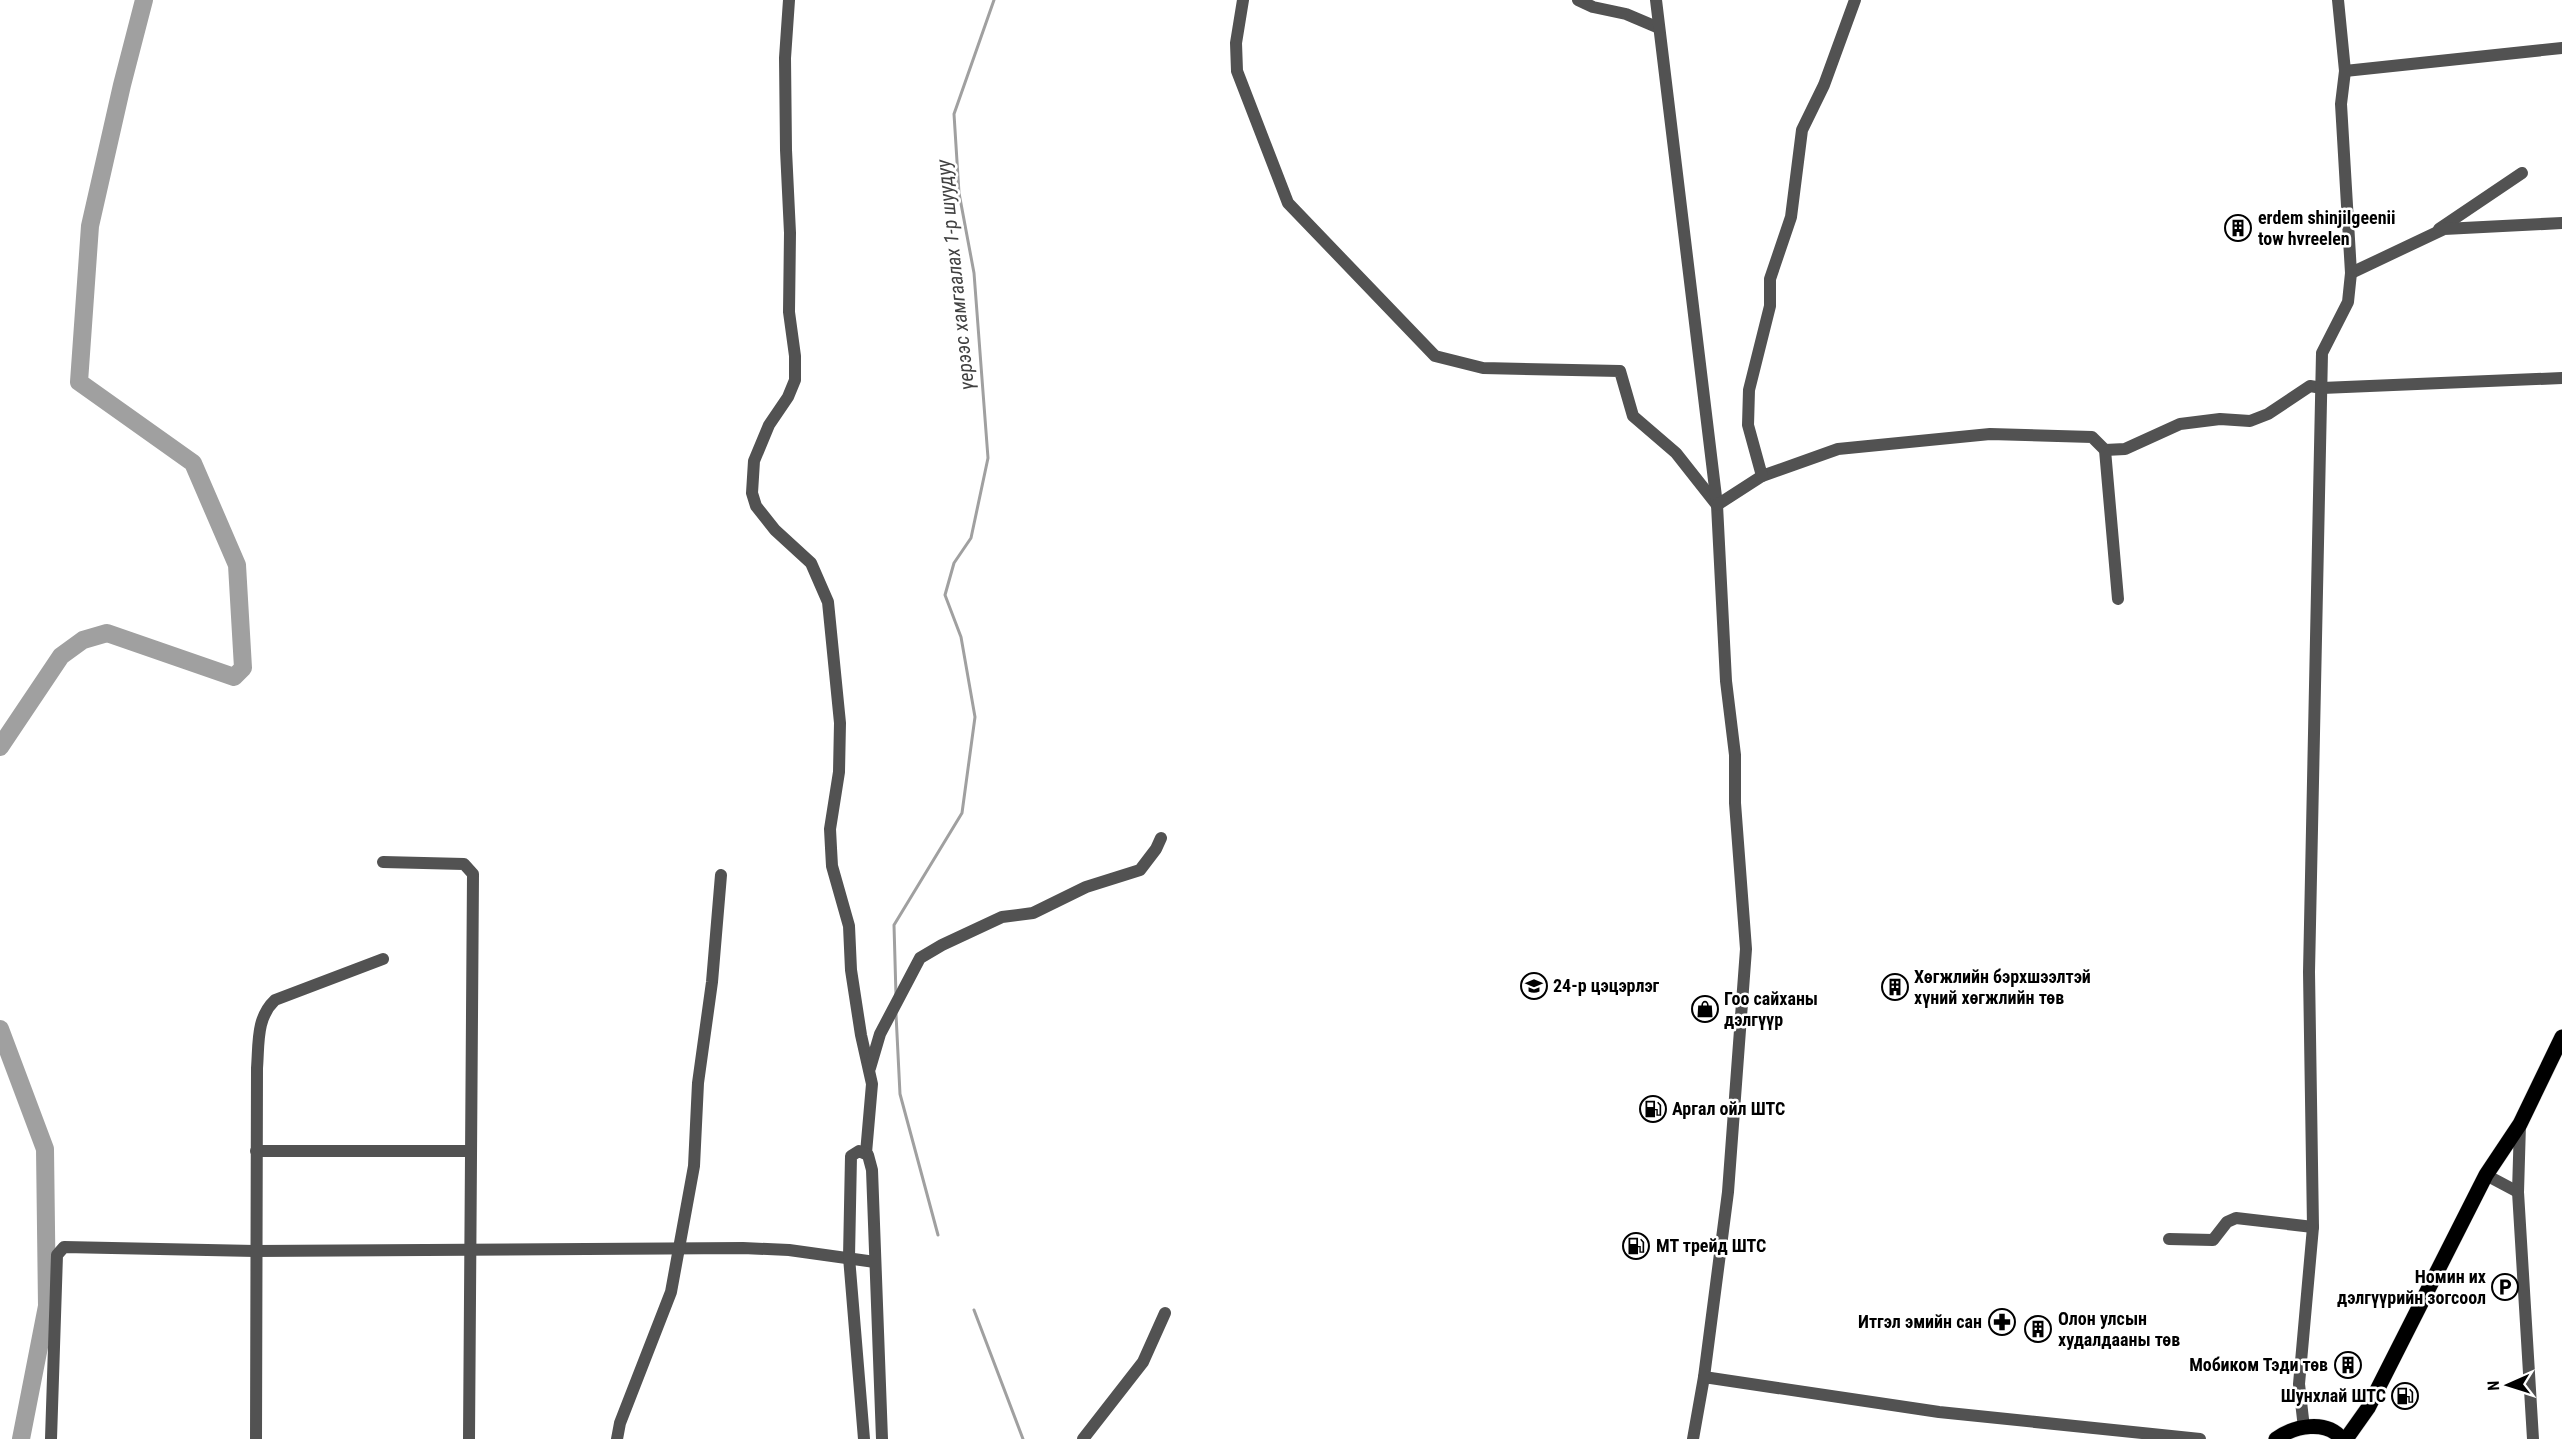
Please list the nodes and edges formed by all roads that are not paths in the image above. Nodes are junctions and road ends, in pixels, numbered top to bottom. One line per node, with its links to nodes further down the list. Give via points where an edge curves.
1 (789, 0): 25 (street, via 786,150 789,312 795,380 769,425 754,462 752,493 756,506 775,530 811,563 828,602 840,723 831,829 832,866 849,926 851,970)
2 (1243, 0): 18 (street, via 1236,43 1237,71 1288,203 1435,356 1483,368 1620,371 1634,416 1676,453)
3 (1578, 0): 7 (street)
4 (1656, 0): 7 (street)
5 (1855, 0): 17 (street, via 1824,86 1802,130 1791,217 1770,279 1770,306 1749,390 1748,425)
6 (2338, 0): 9 (street)
7 (1659, 28): 18 (street)
8 (2562, 48): 9 (street)
9 (2345, 71): 13 (street, via 2341,104)
10 (2522, 173): 12 (street)
11 (2562, 223): 12 (street)
12 (2435, 231): 13 (street)
13 (2351, 273): 15 (street, via 2348,302 2322,352)
14 (2562, 378): 15 (street)
15 (2322, 388): 16 (street, via 2310,386 2268,414 2250,421 2220,418 2180,424 2125,449); 32 (street, via 2309,972)
16 (2105, 450): 17 (street, via 2092,437 1990,434 1838,449); 19 (street)
17 (1762, 476): 18 (street)
18 (1718, 505): 40 (street, via 1726,681 1735,755 1746,950 1728,1192)
19 (2118, 599)
20 (1161, 838): 25 (street, via 1140,870 1086,887 1033,913 1002,917 920,958 880,1034)
21 (383, 862): 27 (street, via 464,864 472,874)
22 (721, 875): 34 (street, via 698,1083 694,1166)
23 (383, 959): 28 (street, via 275,1000 266,1009 260,1020)
24 (2562, 1037): 26 (main road)
25 (869, 1072): 29 (street, via 872,1084)
26 (2520, 1124): 30 (main road); 31 (street)
27 (471, 1150): 28 (street); 36 (street)
28 (256, 1151): 35 (street)
29 (866, 1154): 37 (street, via 859,1150 851,1156); 38 (street, via 872,1170)
30 (2486, 1175): 31 (street); 52 (main road, via 2368,1408)
31 (2518, 1192): 53 (street)
32 (2313, 1227): 33 (street, via 2236,1218 2227,1222 2213,1240); 41 (street, via 2298,1384)
33 (2169, 1239)
34 (678, 1249): 36 (street); 37 (street, via 789,1250); 45 (street, via 671,1292)
35 (255, 1251): 36 (street); 42 (street, via 72,1246 60,1250 56,1265); 43 (street)
36 (470, 1251): 44 (street)
37 (849, 1257): 38 (street); 46 (street)
38 (875, 1262): 47 (street)
39 (1165, 1313): 48 (street, via 1143,1362)
40 (1704, 1377): 49 (street); 50 (street, via 1939,1412)
41 (2304, 1428): 51 (main road); 52 (main road, via 2316,1426)
42 (51, 1439)
43 (256, 1439)
44 (469, 1439)
45 (616, 1439)
46 (864, 1439)
47 (882, 1439)
48 (1083, 1439)
49 (1693, 1439)
50 (2200, 1439)
51 (2274, 1439)
52 (2344, 1439)
53 (2533, 1439)

